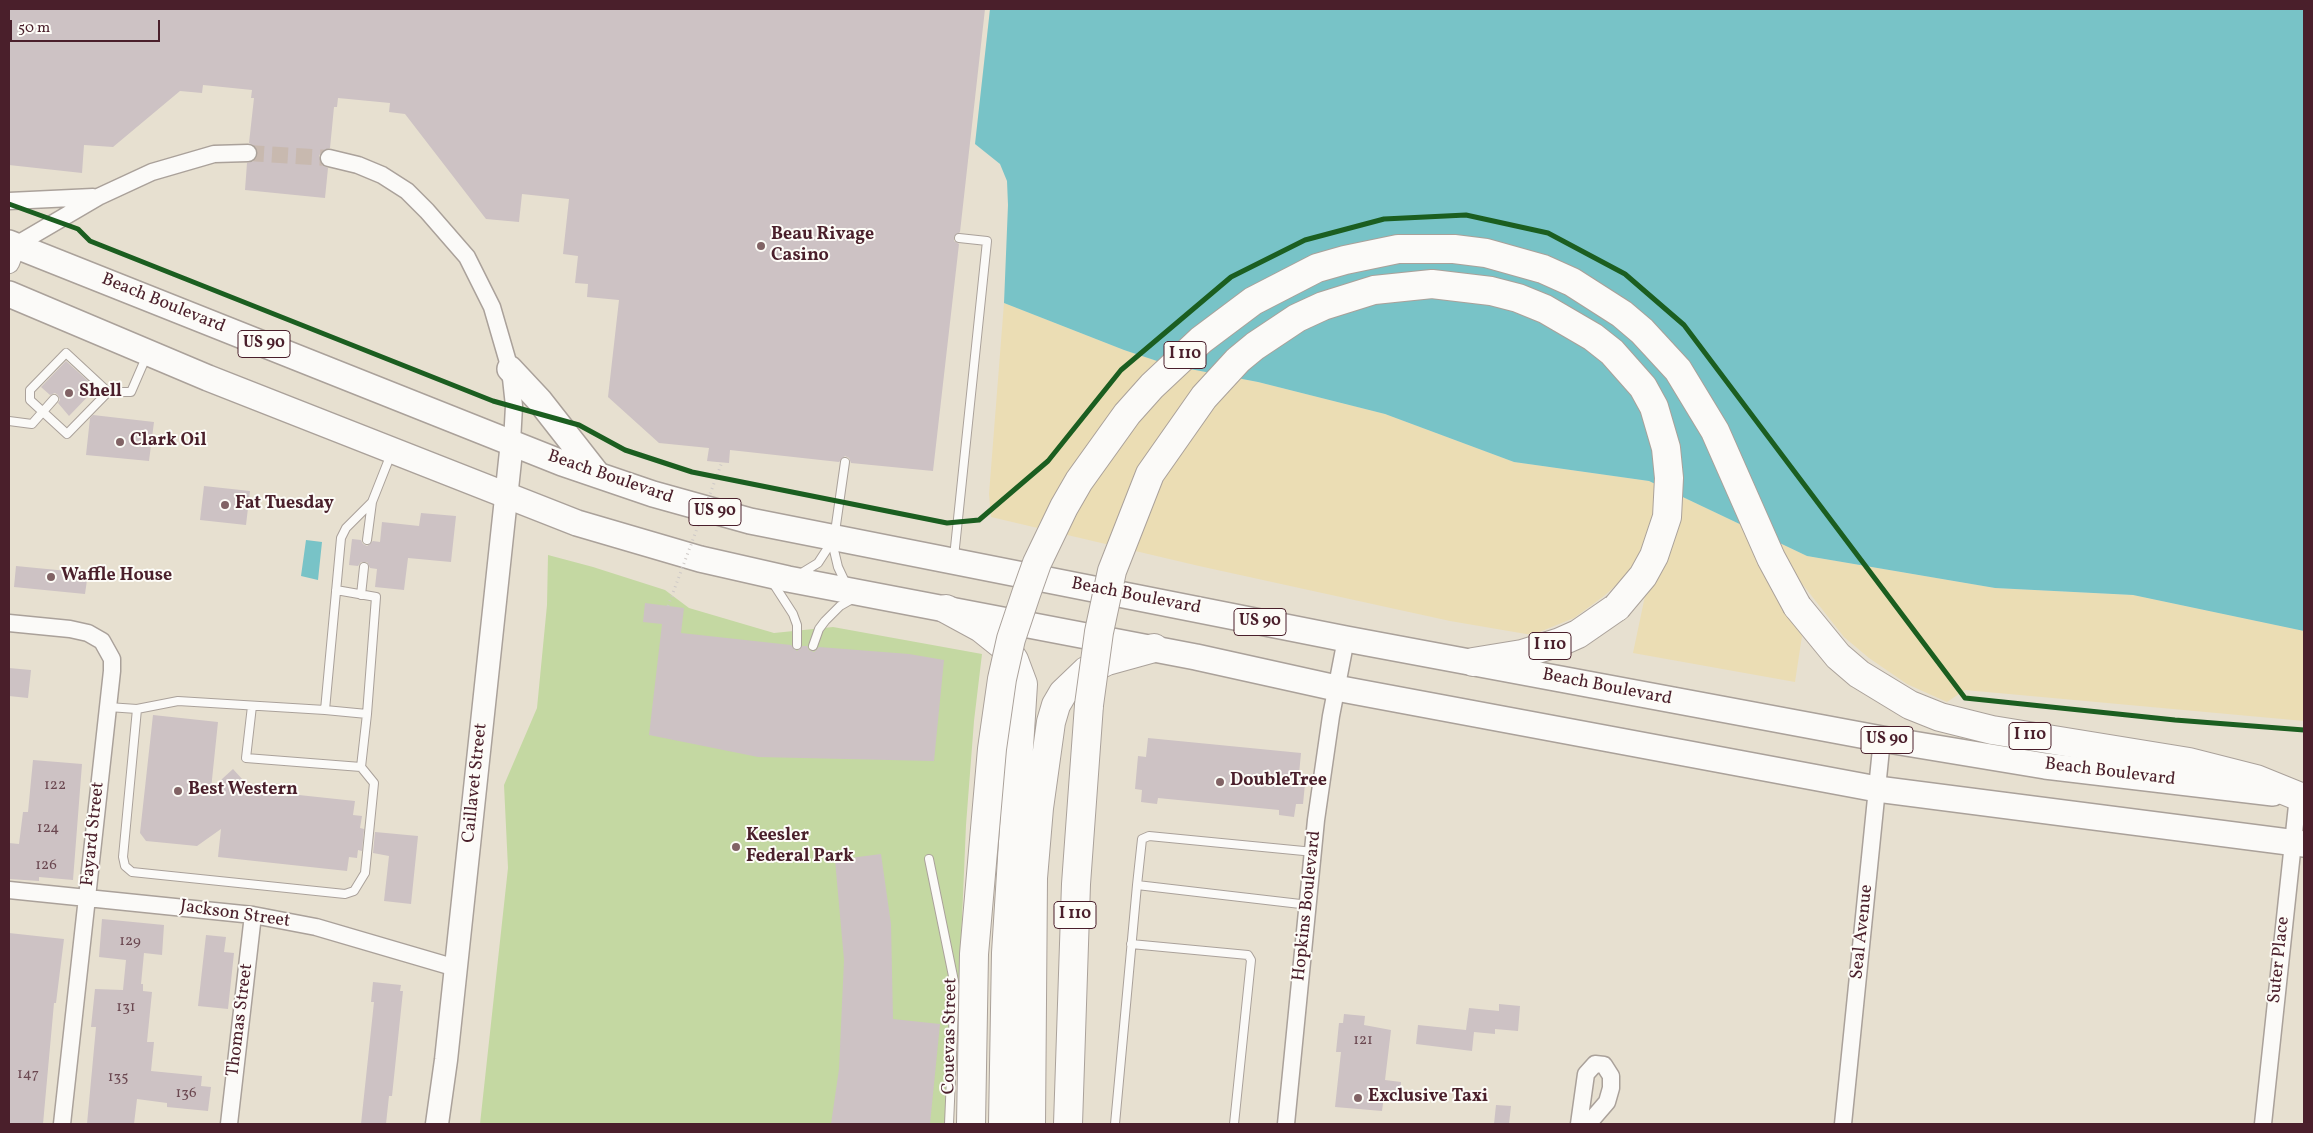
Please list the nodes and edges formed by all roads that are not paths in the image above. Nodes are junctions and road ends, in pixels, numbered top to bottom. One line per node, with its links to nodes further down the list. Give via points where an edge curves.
1 (248, 153): 3 (street, via 214,154 152,172)
2 (329, 158): 9 (street, via 382,175 407,191 467,257 502,338)
3 (98, 197): 4 (street); 6 (street)
4 (9, 201)
5 (959, 238): 22 (lane, via 987,241)
6 (11, 250): 14 (main road, Beach Boulevard / US 90)
7 (9, 294): 8 (main road)
8 (148, 352): 10 (lane, via 131,392); 15 (main road)
9 (510, 368): 14 (street, via 514,406); 17 (main road)
10 (108, 392): 12 (lane, via 67,434); 12 (lane, via 66,353 30,390 30,400)
11 (54, 399): 12 (lane)
12 (43, 413): 13 (lane, via 32,424)
13 (9, 421)
14 (512, 442): 17 (main road, Beach Boulevard / US 90); 18 (main road, Caillavet Street)
15 (393, 450): 18 (main road); 19 (lane)
16 (845, 462): 20 (lane)
17 (599, 476): 20 (main road, Beach Boulevard / US 90, via 698,508)
18 (507, 494): 24 (main road, via 612,535); 55 (main road, Caillavet Street)
19 (372, 502): 21 (lane); 26 (lane, via 346,528 341,538)
20 (834, 538): 22 (main road, Beach Boulevard / US 90); 25 (lane, via 818,563); 27 (lane, via 841,577)
21 (367, 540)
22 (954, 561): 31 (main road, Beach Boulevard / US 90)
23 (364, 567): 28 (lane)
24 (759, 573): 25 (main road); 32 (lane, via 787,602 797,625)
25 (788, 579): 27 (main road)
26 (336, 590): 28 (lane); 40 (lane)
27 (858, 592): 29 (main road); 33 (lane, via 832,613 819,629)
28 (361, 595): 41 (lane, via 376,598)
29 (946, 609): 34 (main road); 61 (highway, via 981,628 1006,648 1023,684 1006,953)
30 (9, 623): 38 (street, Fayard Street, via 70,629 88,633 102,641 112,659)
31 (1346, 639): 35 (main road, Beach Boulevard / US 90); 36 (street, Hopkins Boulevard)
32 (798, 646)
33 (813, 646)
34 (1154, 648): 36 (main road); 62 (highway, via 1107,661 1086,671 1063,694 1051,722 1033,878)
35 (1473, 662): 42 (main road, Beach Boulevard / US 90); 63 (highway, I 110, bridge, via 1522,654 1578,634 1617,607 1643,576 1662,537 1667,517 1666,448 1654,407 1628,369 1593,337 1545,309 1518,298 1432,284 1374,290 1323,306 1273,332 1238,360 1204,397 1150,474 1112,571 1099,632 1086,741 1076,884)
36 (1336, 688): 44 (main road); 47 (street, Hopkins Boulevard)
37 (252, 706): 39 (lane, via 178,701); 40 (lane); 43 (lane, via 246,758)
38 (108, 707): 39 (lane); 51 (street, Fayard Street)
39 (137, 709): 43 (lane, via 123,857 125,866 132,872 345,894 354,890 365,873 374,783)
40 (325, 710): 41 (lane)
41 (367, 714): 43 (lane)
42 (1882, 739): 44 (street, Seal Avenue); 45 (main road, Beach Boulevard / US 90, via 2046,766)
43 (360, 767)
44 (1877, 789): 46 (main road); 69 (street, Seal Avenue)
45 (2301, 796): 46 (street, Suter Place); 60 (highway, I 110, bridge, via 2188,762 1992,730 1940,717 1903,701 1859,674 1838,656 1797,606 1771,558 1715,431 1678,370 1622,314 1572,282 1534,266 1486,253 1454,249 1398,249 1345,260 1318,268 1253,301 1201,340 1152,386 1127,414 1079,481 1037,563 1011,639 992,749 974,954)
46 (2299, 844): 70 (street, Suter Place)
47 (1314, 852): 49 (lane, via 1149,836 1142,839); 52 (street, Hopkins Boulevard)
48 (929, 859): 59 (lane, Couevas Street, via 955,986)
49 (1136, 885): 52 (lane); 54 (lane)
50 (9, 890): 51 (street, Jackson Street)
51 (86, 898): 53 (street, Jackson Street); 56 (street, Fayard Street)
52 (1309, 905): 66 (street, Hopkins Boulevard)
53 (254, 915): 55 (street, Jackson Street, via 316,927); 57 (street, Thomas Street)
54 (1131, 944): 64 (lane); 65 (lane, via 1248,955 1251,960)
55 (456, 968): 58 (main road, Caillavet Street)
56 (62, 1124)
57 (229, 1124)
58 (437, 1124)
59 (949, 1124)
60 (971, 1124)
61 (1003, 1124)
62 (1031, 1124)
63 (1068, 1124)
64 (1115, 1124)
65 (1234, 1124)
66 (1286, 1124)
67 (1579, 1124): 68 (street, via 1586,1074 1594,1064 1604,1065 1611,1076 1611,1088 1607,1102)
68 (1588, 1124)
69 (1843, 1124)
70 (2263, 1124)

